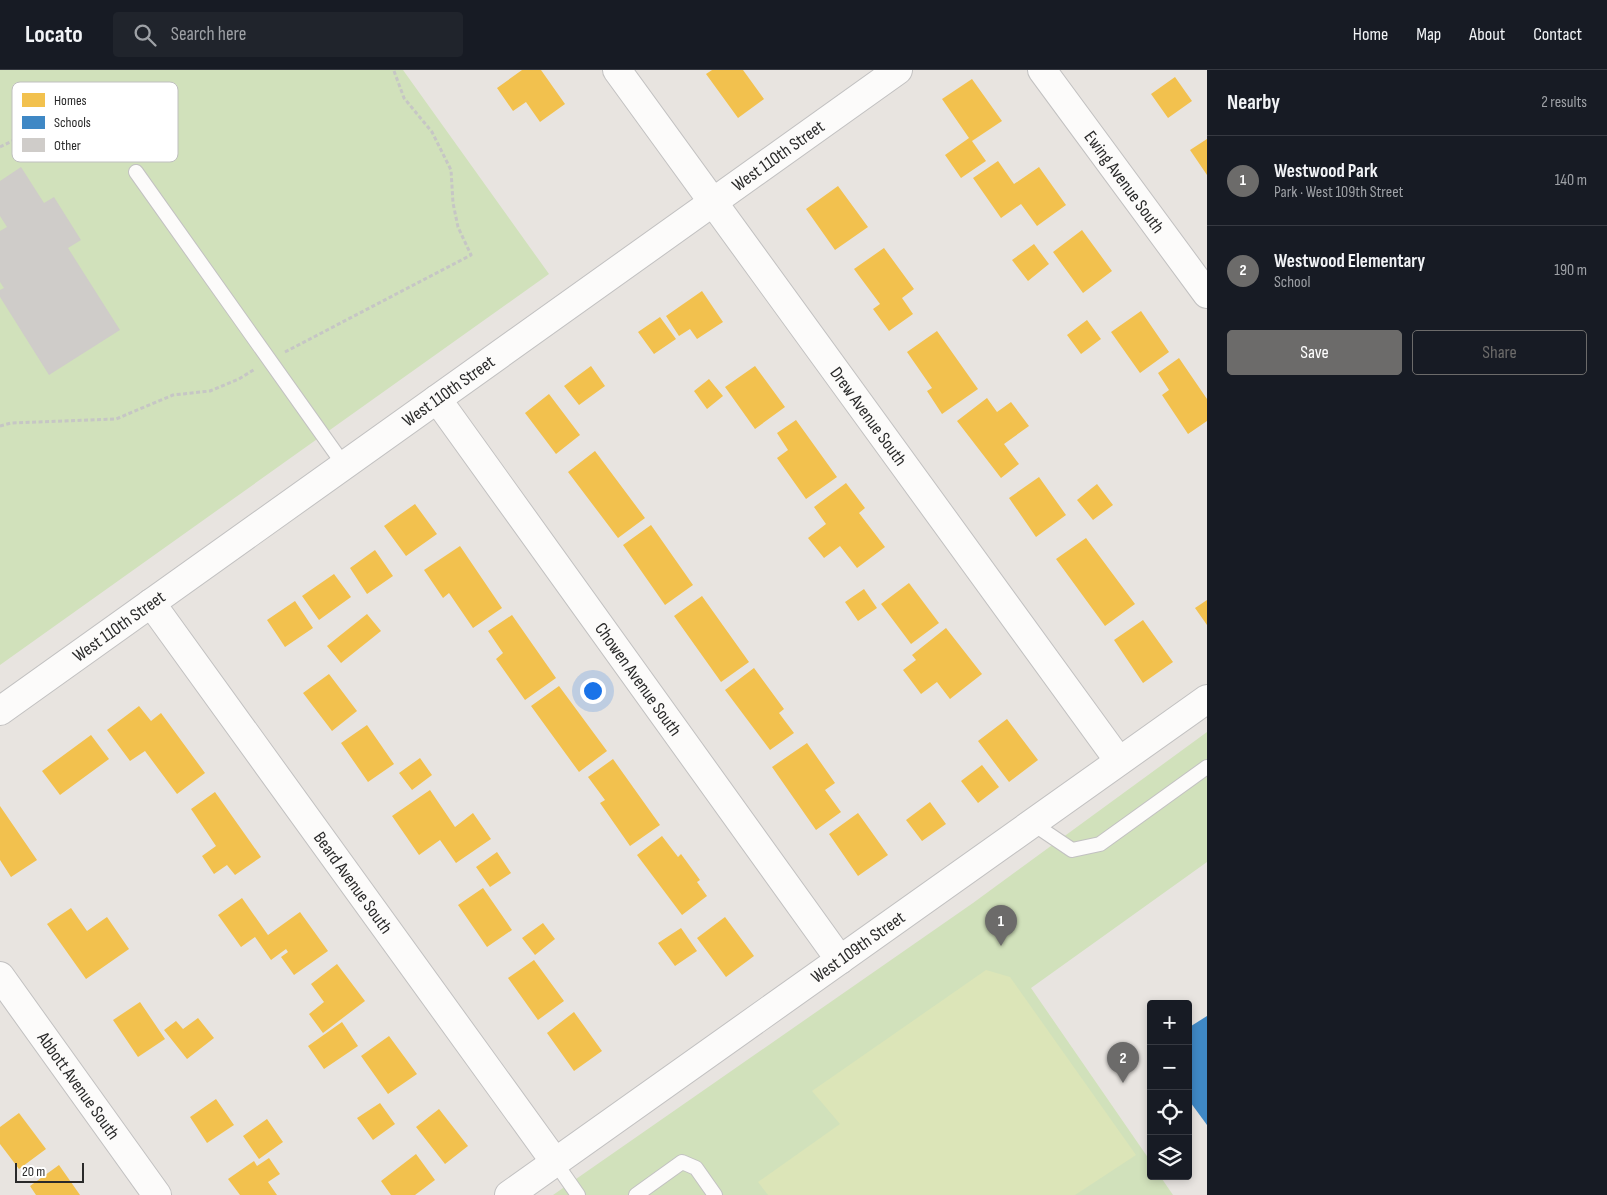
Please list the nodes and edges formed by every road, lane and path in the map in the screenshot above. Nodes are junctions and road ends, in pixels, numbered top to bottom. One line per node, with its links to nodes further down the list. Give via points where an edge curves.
1 (392, 70): 10 (path, via 404,98 432,132 451,170 458,228 471,254)
2 (617, 70): 8 (street, Drew Avenue South)
3 (898, 70): 8 (street, West 110th Street)
4 (1042, 70): 9 (street, Ewing Avenue South)
5 (12, 141): 6 (path)
6 (0, 147)
7 (136, 172): 10 (lane)
8 (713, 202): 11 (street, West 110th Street); 17 (street, Drew Avenue South)
9 (1207, 294)
10 (270, 360): 12 (path, via 239,379 210,391 173,395 116,419); 13 (lane)
11 (437, 398): 13 (street, West 110th Street); 20 (street, Chowen Avenue South)
12 (0, 426)
13 (344, 465): 14 (street, West 110th Street)
14 (151, 603): 16 (street, West 110th Street); 22 (street, Beard Avenue South)
15 (1207, 699): 17 (street, West 109th Street)
16 (0, 710)
17 (1119, 761): 19 (street, West 109th Street)
18 (1207, 767): 19 (lane, via 1100,844 1072,850)
19 (1032, 823): 20 (street, West 109th Street)
20 (840, 960): 22 (street, West 109th Street)
21 (0, 976): 23 (street, Abbott Avenue South)
22 (555, 1162): 24 (street, West 109th Street); 25 (lane)
23 (157, 1195)
24 (509, 1195)
25 (578, 1195)
26 (636, 1195): 27 (lane, via 682,1162 696,1168)
27 (715, 1195)

